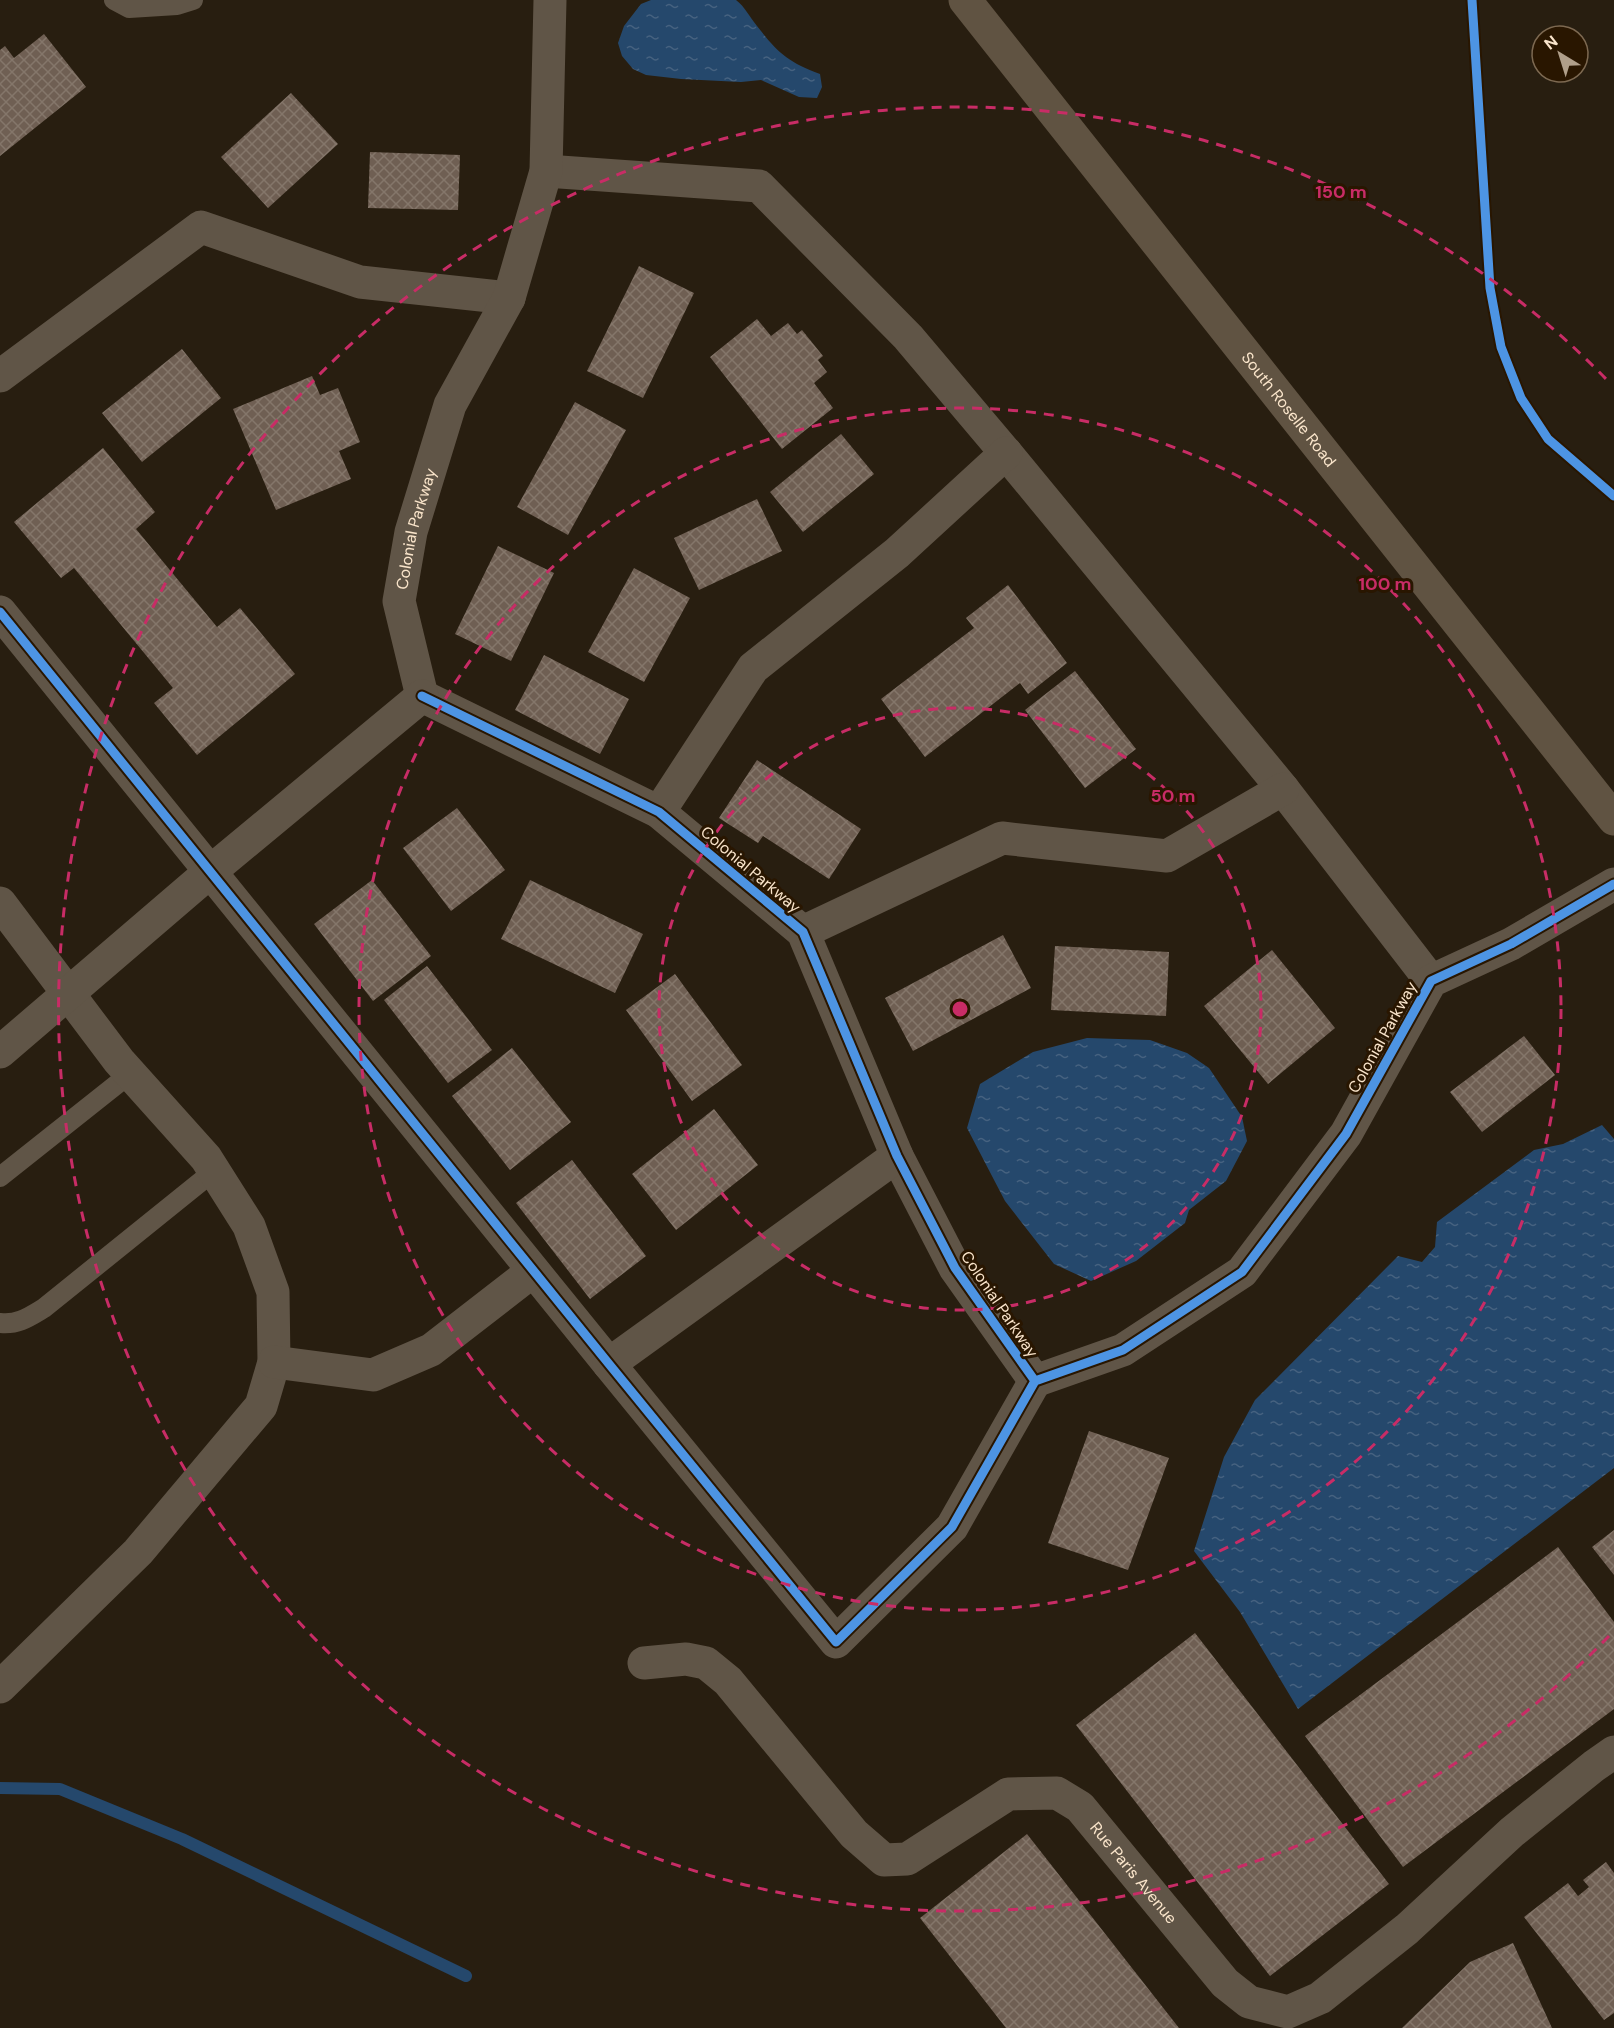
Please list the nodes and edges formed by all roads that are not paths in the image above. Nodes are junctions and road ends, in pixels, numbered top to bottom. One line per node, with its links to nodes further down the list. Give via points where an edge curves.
1 (114, 0): 2 (lane, via 129,8)
2 (193, 0)
3 (550, 0): 5 (street, Colonial Parkway)
4 (964, 0): 13 (main road, South Roselle Road)
5 (546, 171): 6 (street, Colonial Parkway); 8 (street, via 759,186 908,337)
6 (509, 298): 7 (street, via 360,282 201,227); 10 (street, Colonial Parkway, via 450,405 411,532 399,601)
7 (0, 376)
8 (1006, 453): 11 (street); 12 (street, via 897,554 753,668)
9 (0, 612): 14 (street)
10 (422, 696): 12 (street, Colonial Parkway); 14 (street)
11 (1283, 789): 17 (street, via 1167,856 1002,838); 18 (street)
12 (658, 812): 17 (street, Colonial Parkway)
13 (1614, 819)
14 (211, 871): 19 (street); 25 (street)
15 (1614, 884): 18 (street, Colonial Parkway, via 1511,944)
16 (0, 903): 19 (street)
17 (803, 932): 22 (street, Colonial Parkway)
18 (1431, 981): 29 (street, Colonial Parkway, via 1346,1134 1242,1272 1123,1350)
19 (69, 993): 20 (street); 21 (street)
20 (0, 1052)
21 (131, 1073): 23 (street); 24 (lane)
22 (897, 1156): 28 (street); 29 (street, Colonial Parkway, via 955,1268)
23 (214, 1171): 26 (lane, via 44,1308 12,1324); 27 (street, via 249,1226 273,1292)
24 (0, 1177)
25 (533, 1271): 27 (street, via 431,1350 373,1375); 28 (street)
26 (0, 1323)
27 (274, 1362): 31 (street, via 261,1406 146,1543)
28 (609, 1364): 29 (street, via 836,1642 951,1527)
29 (1035, 1381)
30 (644, 1663): 32 (street, Rue Paris Avenue, via 686,1659 706,1663 728,1681 854,1834 884,1860 907,1859 1008,1794 1057,1793 1080,1806 1225,1983 1249,2002 1288,2012 1320,1998 1407,1929 1512,1832)
31 (0, 1686)
32 (1614, 1752)

